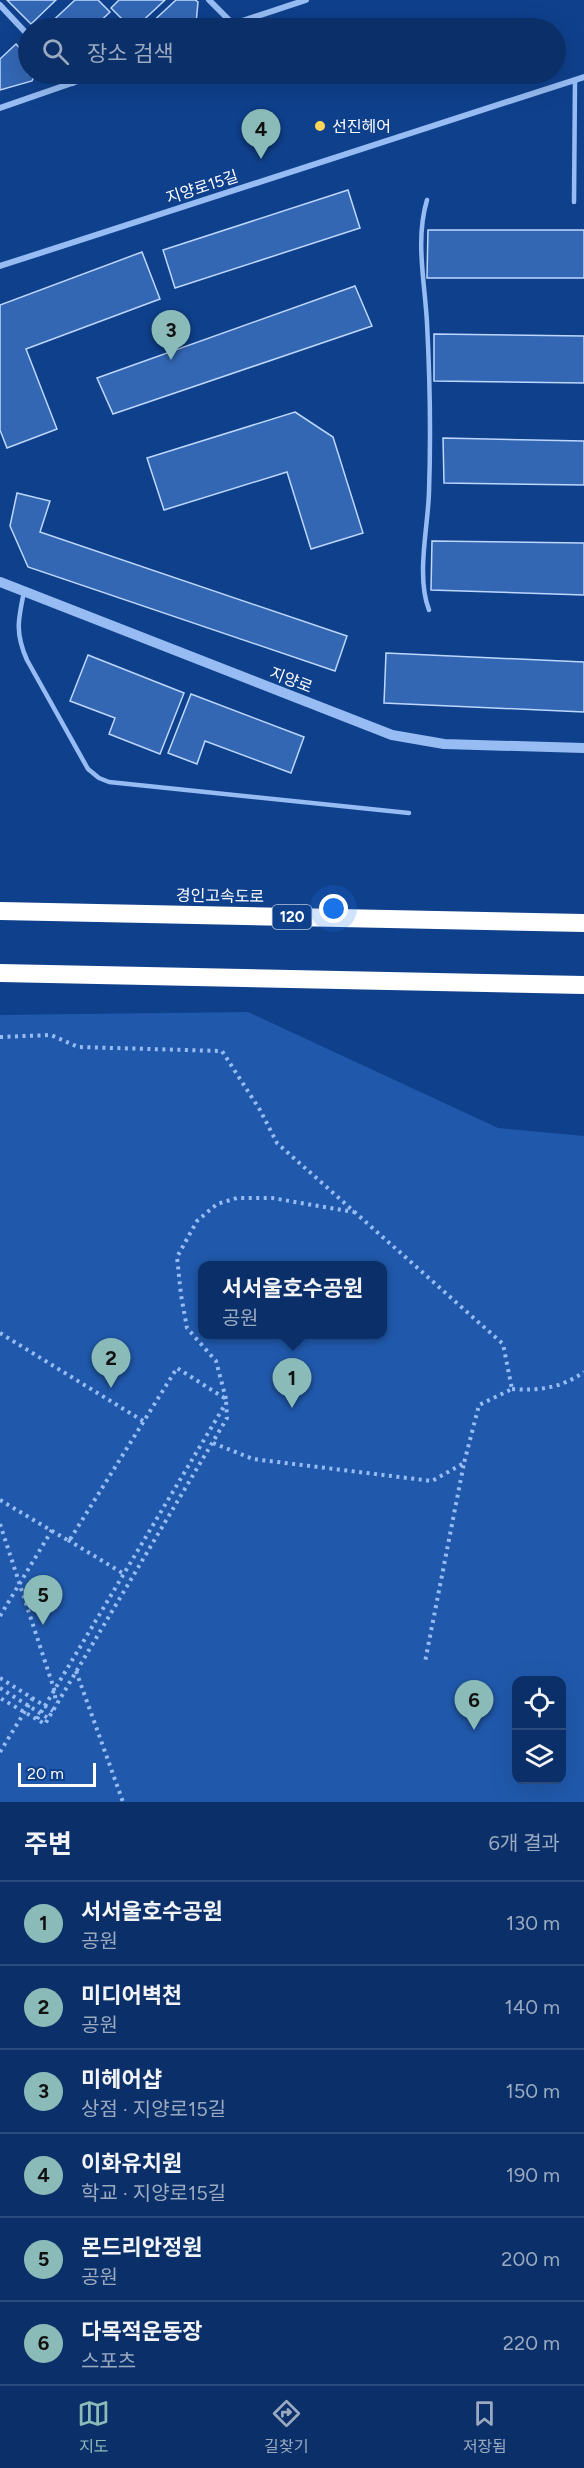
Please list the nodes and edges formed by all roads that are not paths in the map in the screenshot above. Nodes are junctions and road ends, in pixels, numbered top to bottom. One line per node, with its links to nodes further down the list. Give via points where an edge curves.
1 (209, 0): 4 (street)
2 (306, 0): 5 (street)
3 (0, 5): 6 (street)
4 (227, 18)
5 (251, 18)
6 (18, 24)
7 (584, 77): 8 (street, 지양로15길)
8 (575, 80): 9 (street, 지양로15길); 14 (lane)
9 (566, 83)
10 (70, 84): 12 (street)
11 (563, 84): 15 (street, 지양로15길)
12 (0, 108)
13 (427, 200): 18 (lane, via 422,254 432,409 423,583)
14 (574, 202)
15 (0, 266)
16 (0, 582): 17 (street, 지양로)
17 (24, 592): 19 (street, 지양로, via 392,735 444,744); 20 (lane, via 18,622 20,643 88,769 99,778)
18 (429, 610)
19 (584, 748)
20 (409, 813)
21 (0, 911): 22 (highway, 경인고속도로 / 120)
22 (584, 923)
23 (0, 973): 24 (highway)
24 (584, 985)

